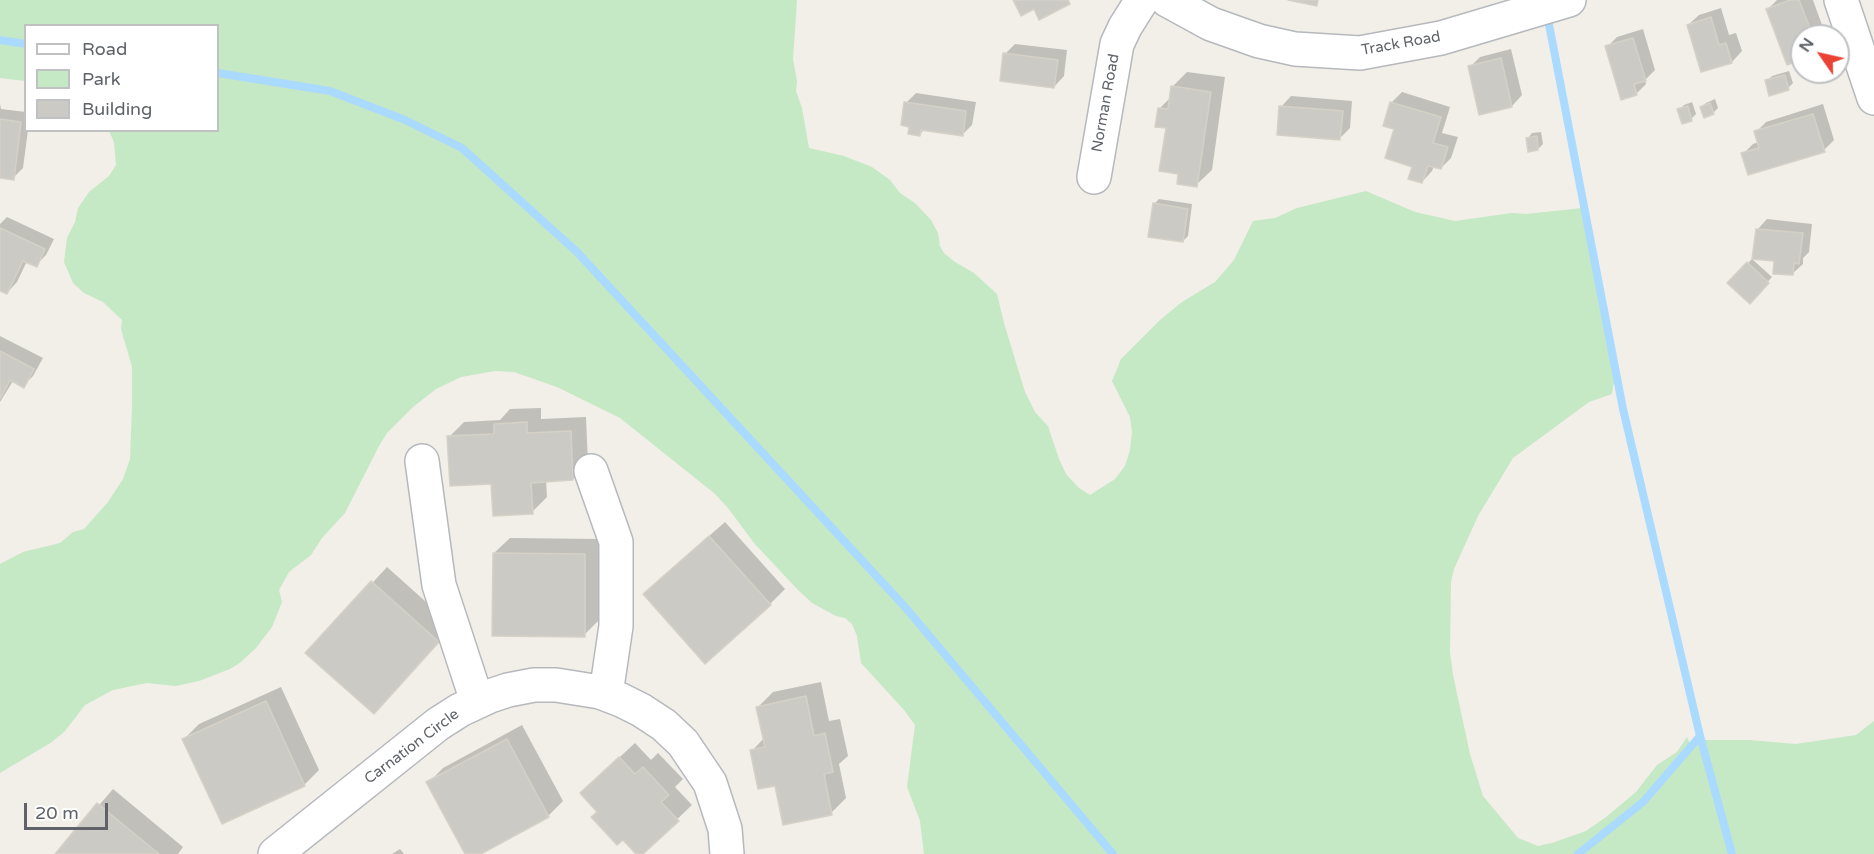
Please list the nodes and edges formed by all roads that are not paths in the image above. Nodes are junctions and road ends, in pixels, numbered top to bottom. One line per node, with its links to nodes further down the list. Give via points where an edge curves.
1 (1142, 0): 6 (street, Norman Road, via 1117,44)
2 (1167, 0): 4 (street, Track Road, via 1211,24 1259,41 1343,53 1409,45)
3 (1841, 0): 5 (street)
4 (1552, 5)
5 (1874, 98)
6 (1094, 177)
7 (422, 460): 10 (street, via 440,585)
8 (591, 471): 9 (street, via 616,542 616,626)
9 (606, 694): 10 (street, Carnation Circle, via 577,687 534,685); 12 (street, Carnation Circle, via 664,725 697,761 719,805)
10 (477, 701): 11 (street, Carnation Circle, via 438,724)
11 (275, 854)
12 (728, 854)

